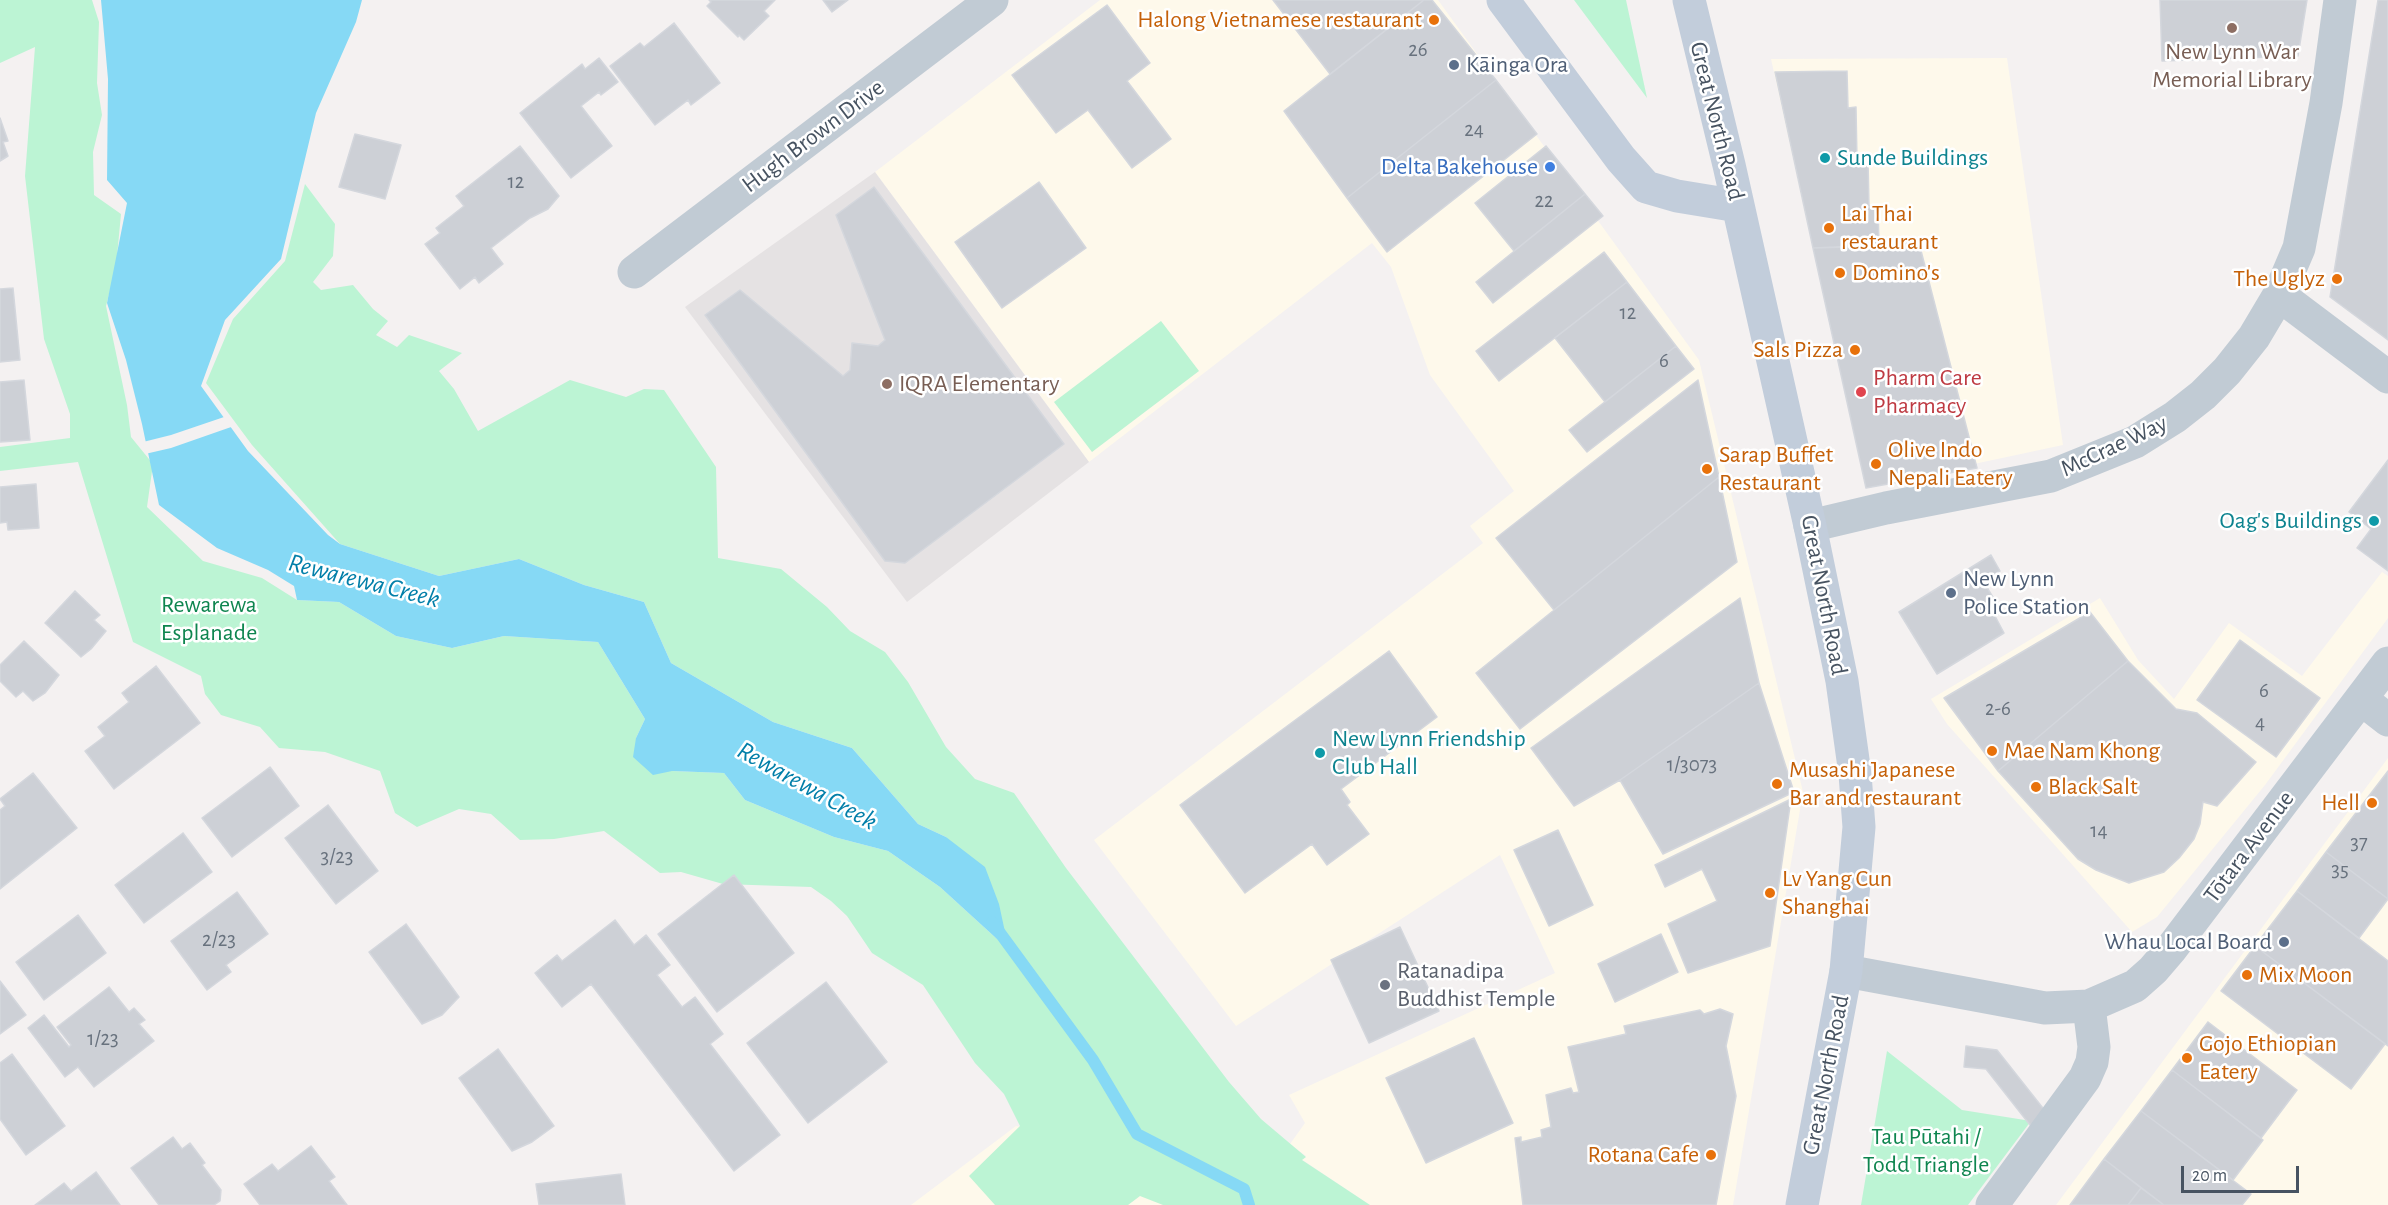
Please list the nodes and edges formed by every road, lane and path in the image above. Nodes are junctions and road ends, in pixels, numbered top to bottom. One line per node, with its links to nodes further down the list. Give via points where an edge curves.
1 (992, 0): 6 (street, Hugh Brown Drive)
2 (1503, 0): 5 (main road, via 1606,140 1646,187)
3 (1689, 0): 5 (main road, Great North Road)
4 (2340, 0): 7 (street, McCrae Way, via 2299,248)
5 (1738, 206): 9 (main road, Great North Road)
6 (634, 272)
7 (2279, 295): 8 (street); 9 (street, McCrae Way, via 2254,337 2220,378 2175,417 2135,442 2052,476)
8 (2388, 377)
9 (1810, 526): 13 (main road, Great North Road, via 1842,681 1855,774 1859,827)
10 (2388, 663): 11 (street, Tōtara Avenue)
11 (2361, 699): 12 (street); 14 (street, Tōtara Avenue, via 2153,970 2135,986)
12 (2388, 720)
13 (1846, 971): 14 (street, Tōtara Avenue, via 2045,1008); 15 (main road, Great North Road)
14 (2089, 1006): 16 (street, via 2094,1047 2085,1078)
15 (1800, 1202)
16 (1992, 1205)

